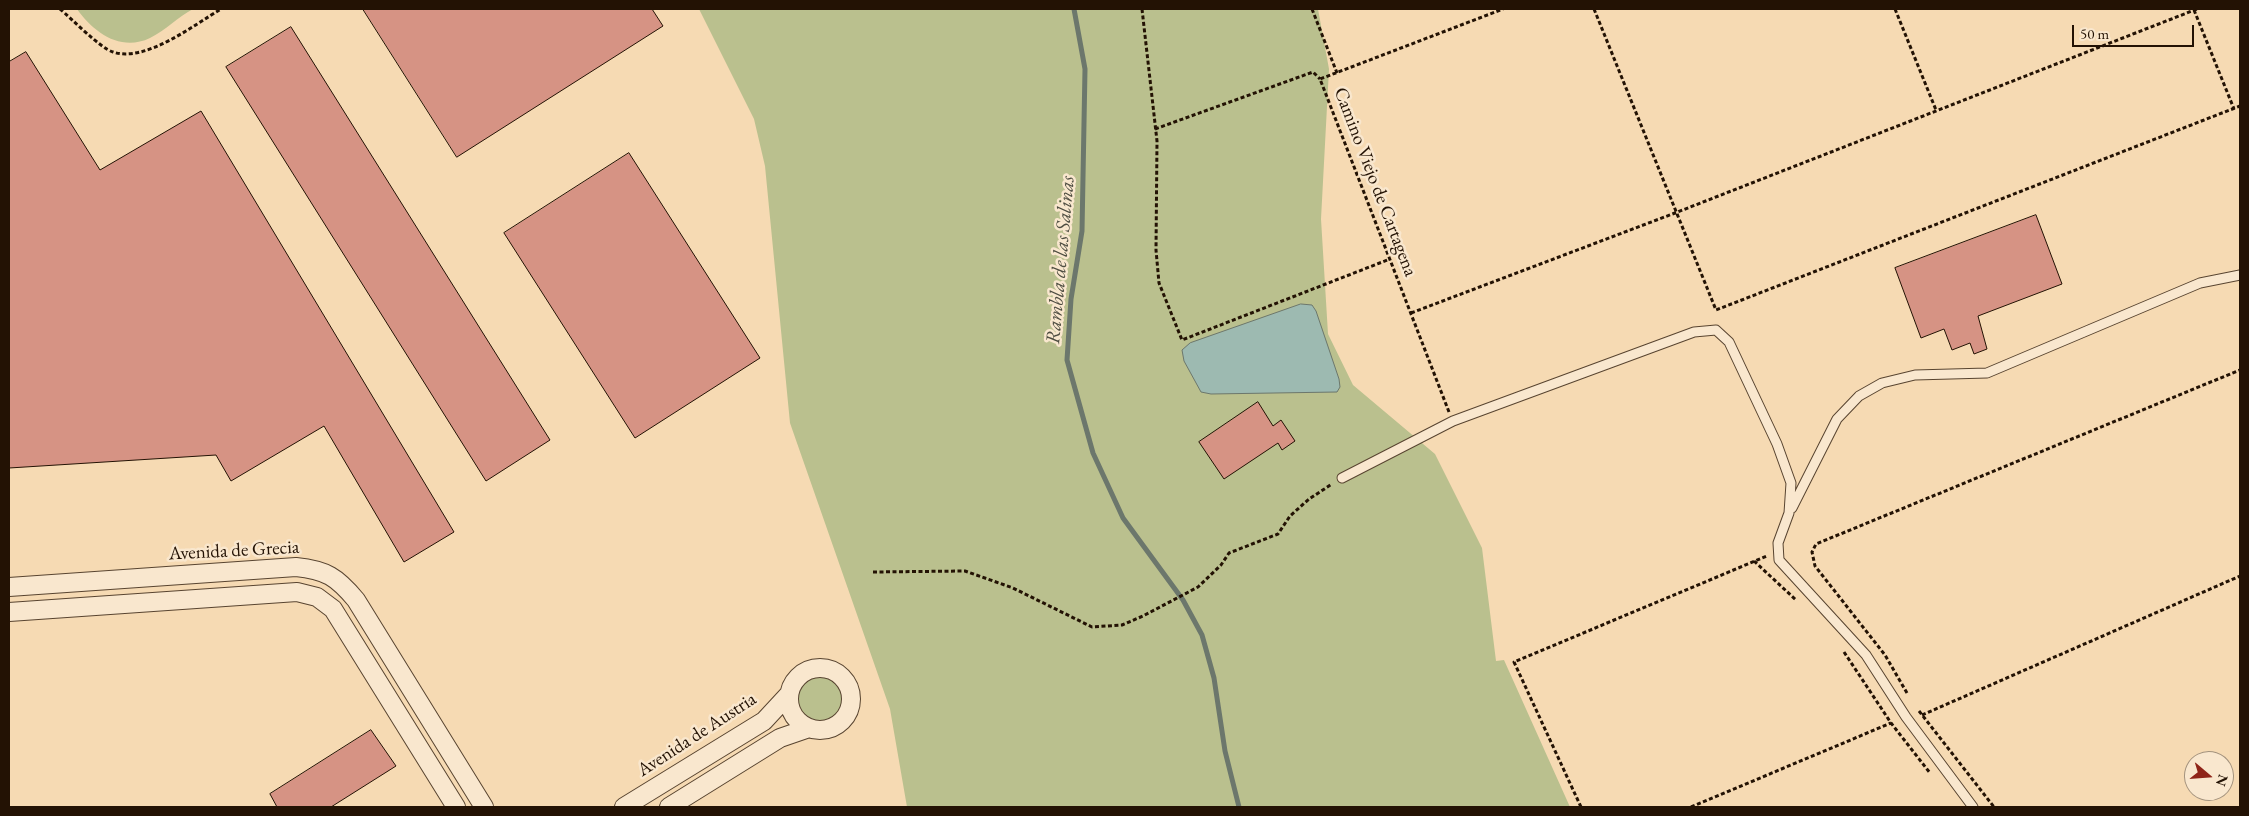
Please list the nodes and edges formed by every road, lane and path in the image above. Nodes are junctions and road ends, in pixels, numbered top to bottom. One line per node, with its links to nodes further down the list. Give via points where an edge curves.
1 (60, 9): 2 (path, via 114,52 142,53 162,45)
2 (221, 9)
3 (1142, 9): 14 (path)
4 (1312, 9): 9 (path)
5 (1503, 9): 9 (path, Camino Viejo de Cartagena)
6 (1594, 9): 15 (path)
7 (1895, 9): 13 (path)
8 (2195, 9): 12 (path); 13 (path)
9 (1337, 73): 10 (path, Camino Viejo de Cartagena)
10 (1320, 79): 14 (path, via 1312,72); 16 (path, Camino Viejo de Cartagena)
11 (2240, 106): 12 (path)
12 (2234, 109): 15 (path, via 1716,310)
13 (1936, 110): 15 (path)
14 (1155, 129): 16 (path, via 1159,283 1182,340)
15 (1675, 213): 18 (path)
16 (1390, 258): 18 (path, Camino Viejo de Cartagena)
17 (2240, 275): 22 (lane, via 2200,283 1987,372 1915,375 1882,383 1860,396 1837,419)
18 (1411, 313): 20 (path, Camino Viejo de Cartagena)
19 (2240, 370): 30 (path, via 1816,544 1812,552 1815,566 1885,655)
20 (1453, 422): 21 (lane); 22 (lane, via 1694,332 1716,330 1729,342 1777,444 1791,483)
21 (1342, 478): 23 (path, via 1309,499 1290,516 1278,534 1229,553 1198,587 1122,625 1092,627 1013,588 964,572)
22 (1789, 513): 42 (lane, via 1778,542 1779,560 1866,655 1910,722)
23 (873, 572)
24 (2240, 576): 32 (path)
25 (9, 587): 37 (street, Avenida de Grecia, via 296,567 319,570 342,582 356,600)
26 (1801, 604): 40 (path, via 1754,561 1514,662)
27 (9, 612): 36 (street, via 297,592 317,597 333,609)
28 (1839, 643): 33 (path)
29 (789, 694): 34 (street, via 793,715); 34 (street, via 798,676 816,668 836,672 850,687 850,707 839,724 825,730); 38 (street, Avenida de Austria, via 764,721)
30 (1910, 698)
31 (1915, 707): 32 (path)
32 (1922, 715): 43 (path)
33 (1892, 724): 35 (path); 41 (path)
34 (809, 728): 39 (street, via 780,738)
35 (1933, 777)
36 (456, 807)
37 (484, 807)
38 (624, 807)
39 (669, 807)
40 (1581, 807)
41 (1690, 807)
42 (1973, 807)
43 (1994, 807)

